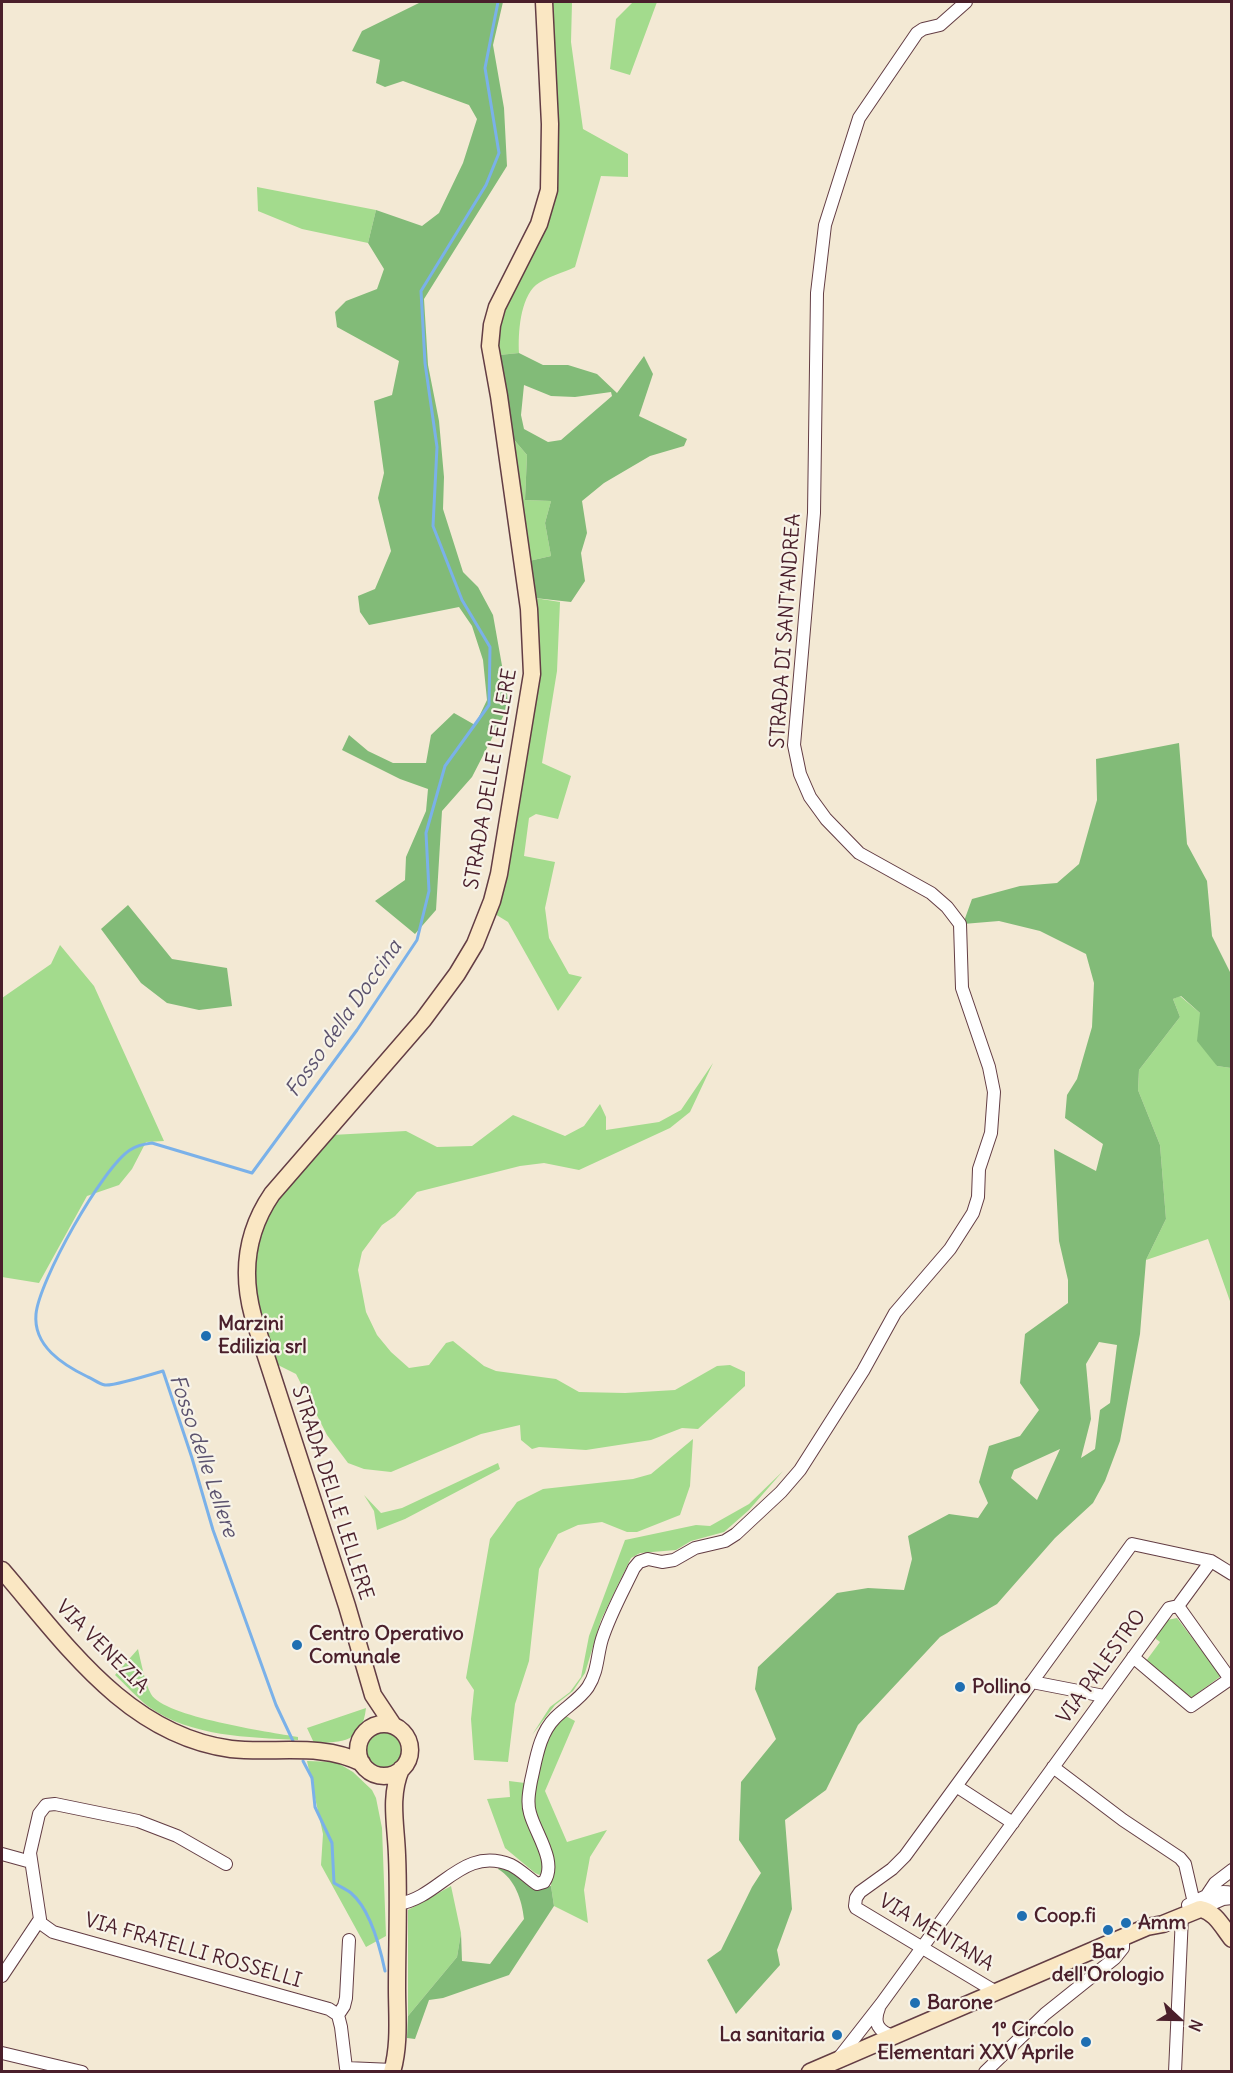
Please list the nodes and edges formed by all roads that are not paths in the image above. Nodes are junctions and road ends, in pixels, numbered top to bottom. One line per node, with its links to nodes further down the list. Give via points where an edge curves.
1 (544, 2): 10 (street, STRADA DELLE LELLERE, via 549,190 539,224 497,307 490,346 529,609 532,662 499,874 476,944 464,964 423,1020 272,1194 255,1224 246,1261 246,1286 253,1316)
2 (966, 2): 28 (street, STRADA DI SANT'ANDREA, via 940,25 917,33 859,118 825,225 817,293 814,513 795,745 800,774 826,819 859,853 931,893 960,924 962,988 994,1092 991,1133 979,1169 978,1197 965,1228 895,1313 800,1470 781,1492 725,1541 695,1548 674,1560 648,1559 634,1568 608,1622 596,1671 577,1699 553,1720 538,1750 529,1807 546,1859 548,1875 544,1882 537,1884 511,1865 487,1859 457,1870 438,1885)
3 (1211, 1561): 5 (street); 6 (street, VIA PALESTRO); 9 (street, via 1132,1544)
4 (2, 1570): 14 (street, VIA VENEZIA, via 98,1680 152,1722 186,1737 228,1748)
5 (1232, 1574)
6 (1178, 1606): 7 (street, VIA PALESTRO, via 1169,1608); 8 (street)
7 (1133, 1657): 8 (street, via 1191,1706); 11 (street, VIA PALESTRO)
8 (1231, 1680)
9 (1032, 1682): 11 (street); 18 (street)
10 (373, 1695): 12 (street, STRADA DELLE LELLERE); 13 (street, STRADA DELLE LELLERE, via 371,1720)
11 (1104, 1696): 15 (street, VIA PALESTRO)
12 (393, 1725): 13 (street, via 379,1724); 17 (street, via 409,1744 407,1762)
13 (363, 1735): 14 (street, VIA VENEZIA, via 346,1747); 16 (street, via 359,1755)
14 (327, 1751): 16 (street, VIA VENEZIA, via 345,1755)
15 (1053, 1767): 20 (street, VIA PALESTRO); 27 (street, via 1180,1858 1191,1890)
16 (367, 1768): 17 (street, via 388,1775); 19 (street, via 383,1785)
17 (401, 1768): 19 (street)
18 (956, 1786): 20 (street); 35 (street, VIA MENTANA, via 899,1862 859,1894 855,1903 856,1908)
19 (393, 1809): 28 (street)
20 (1012, 1823): 35 (street, VIA PALESTRO)
21 (2, 1854): 22 (street)
22 (31, 1862): 23 (street, via 30,1849 39,1814 42,1807 50,1804 138,1821 177,1836); 30 (street)
23 (226, 1864)
24 (1232, 1870): 27 (street)
25 (1231, 1893): 27 (street, via 1222,1892)
26 (1232, 1898): 27 (street)
27 (1200, 1902): 29 (street); 31 (street); 33 (street)
28 (398, 1904): 44 (street, via 397,2040)
29 (1182, 1916): 31 (street); 48 (street)
30 (39, 1922): 36 (street); 39 (street, VIA FRATELLI ROSSELLI, via 53,1932 329,2009)
31 (1147, 1927): 32 (street)
32 (1124, 1937): 37 (street); 47 (street, via 1123,1948 1115,1958 1045,2014)
33 (1232, 1939)
34 (349, 1940): 39 (street, via 345,2002)
35 (922, 1948): 37 (street, VIA MENTANA); 38 (street, VIA PALESTRO)
36 (2, 1976)
37 (996, 1992): 40 (street)
38 (881, 2004): 40 (street, via 877,2025); 42 (street, VIA PALESTRO)
39 (338, 2015): 43 (street)
40 (893, 2036): 42 (street)
41 (2, 2054): 45 (street)
42 (838, 2059): 46 (street)
43 (346, 2070): 44 (street)
44 (392, 2071)
45 (82, 2072)
46 (810, 2072)
47 (985, 2072)
48 (1175, 2072)

